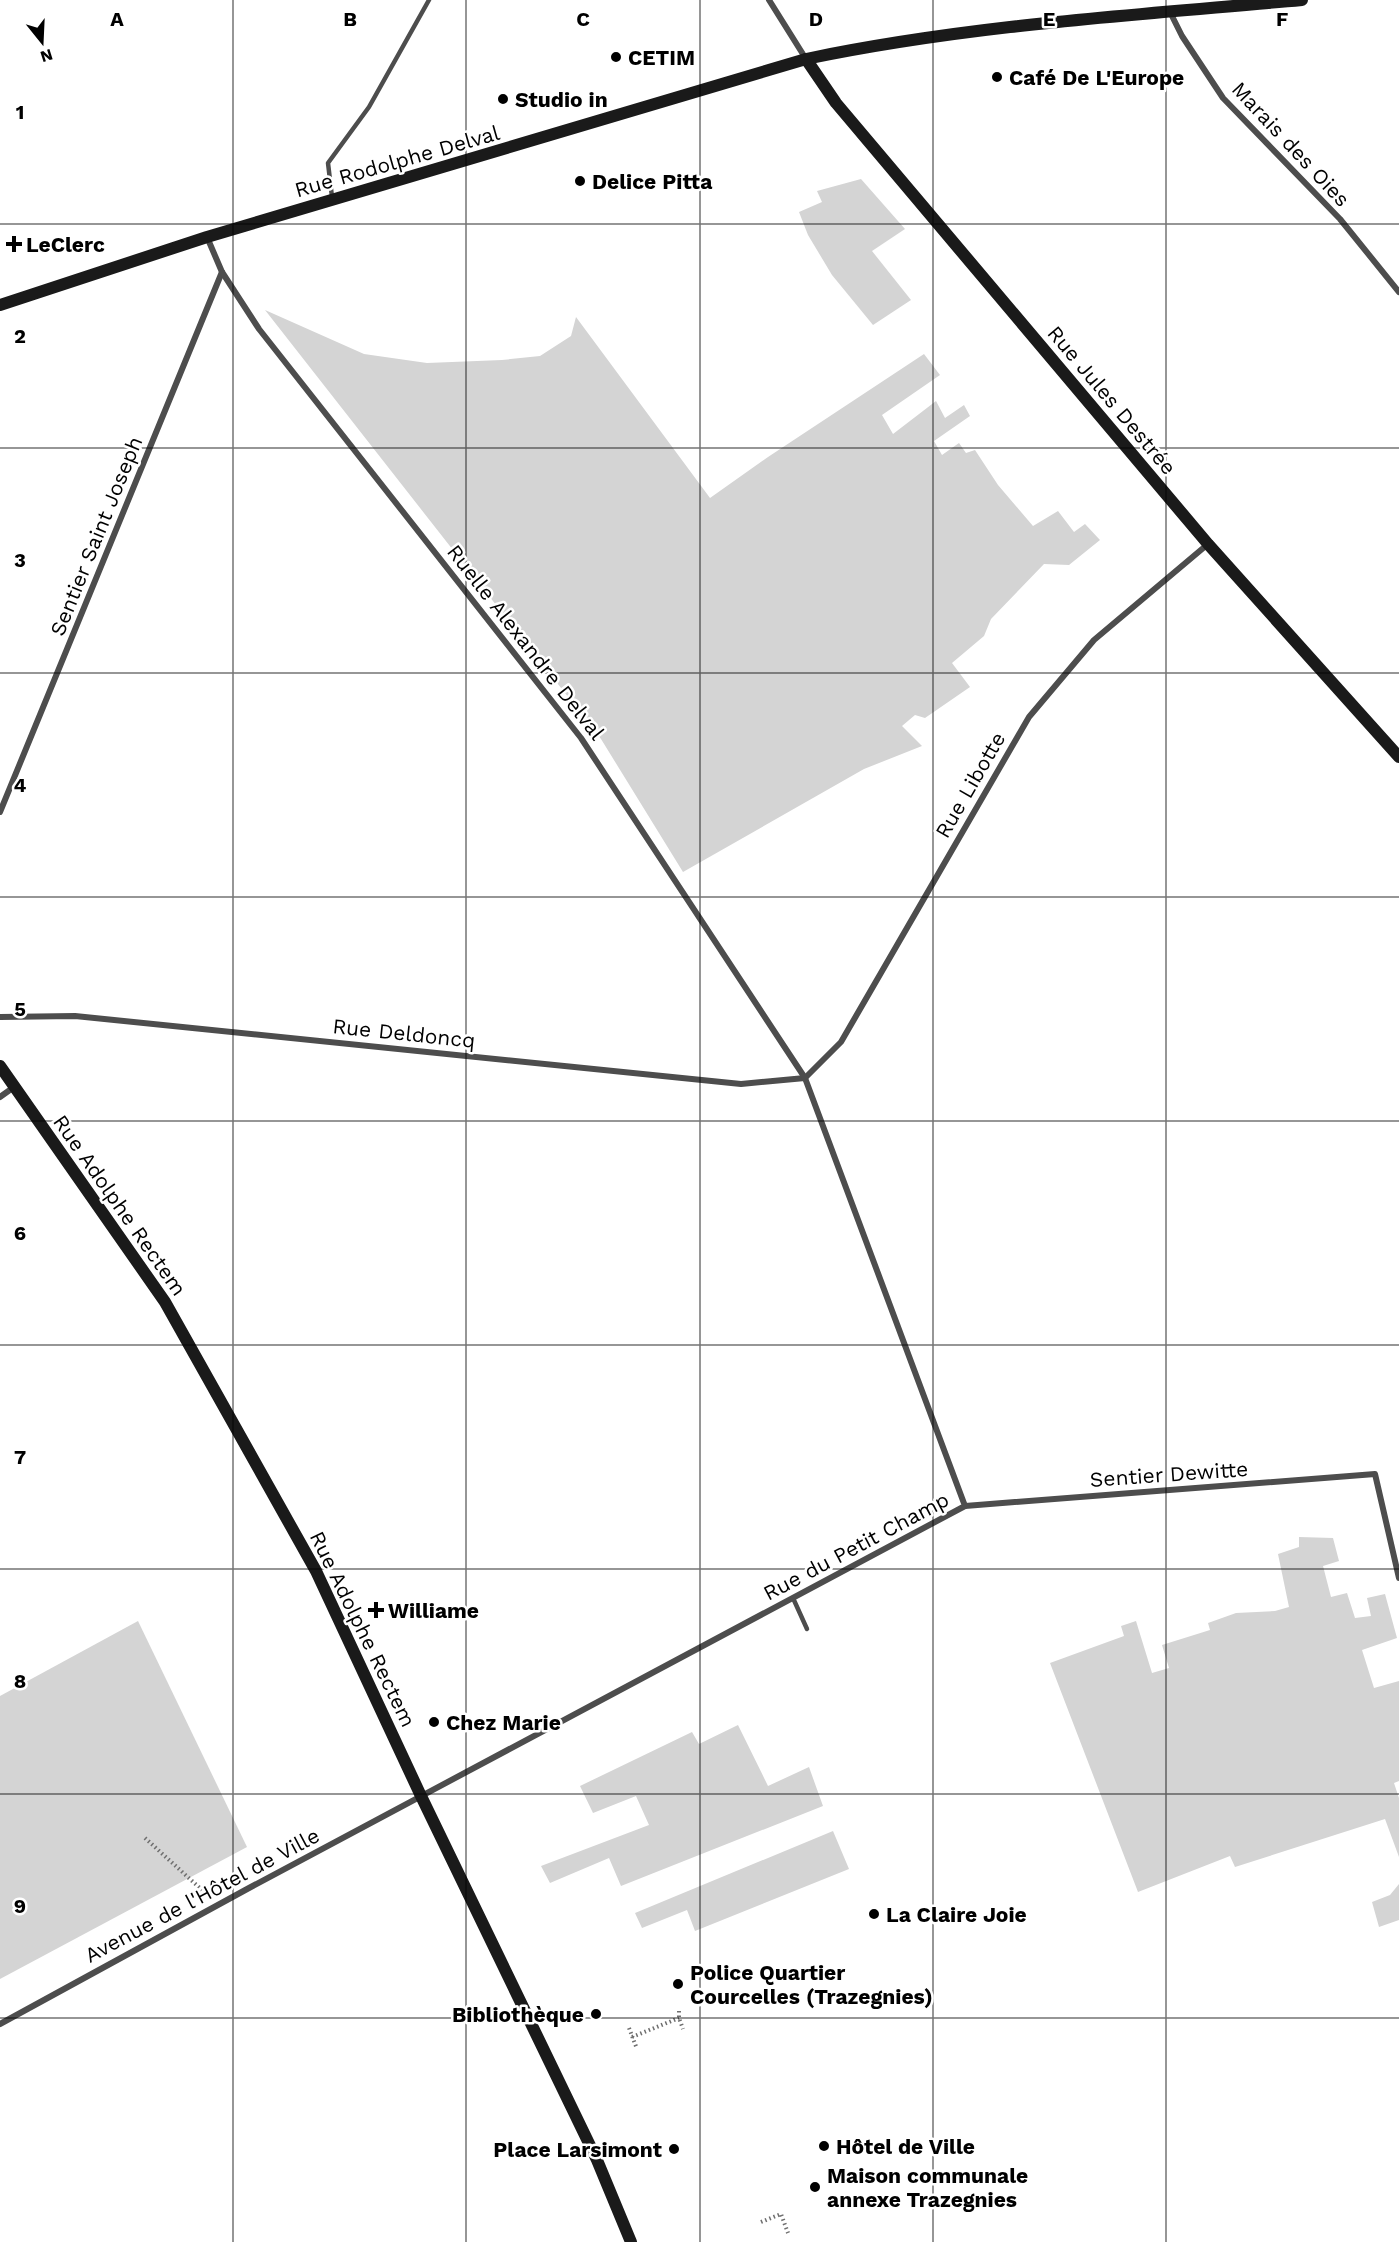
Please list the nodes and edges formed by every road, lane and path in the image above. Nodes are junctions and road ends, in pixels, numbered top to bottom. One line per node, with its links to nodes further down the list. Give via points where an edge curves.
1 (429, 0): 6 (lane, via 369,107 328,163)
2 (770, 0): 5 (street)
3 (1302, 0): 4 (street, Rue Rodolphe Delval)
4 (1170, 12): 5 (street, Rue Rodolphe Delval, via 875,45); 9 (street, Marais des Oies, via 1223,98 1340,219)
5 (806, 59): 6 (street, Rue Rodolphe Delval); 11 (street, Rue Jules Destrée, via 836,103)
6 (333, 200): 7 (street, Rue Rodolphe Delval)
7 (207, 237): 8 (street, Ruelle Alexandre Delval); 10 (street, Rue Rodolphe Delval)
8 (222, 272): 13 (street, Sentier Saint Joseph); 16 (street, Ruelle Alexandre Delval, via 259,329 581,738)
9 (1399, 292)
10 (0, 305)
11 (1208, 544): 12 (street, Rue Jules Destrée); 16 (street, Rue Libotte, via 1094,640 1029,717 841,1042)
12 (1399, 757)
13 (0, 812)
14 (0, 1017): 16 (street, Rue Deldoncq, via 75,1016 741,1084)
15 (0, 1066): 17 (street, Rue Adolphe Rectem)
16 (805, 1078): 19 (street, Rue du Petit Champ)
17 (15, 1087): 18 (street); 23 (street, Rue Adolphe Rectem, via 165,1302 316,1571)
18 (0, 1097)
19 (965, 1506): 20 (street, Sentier Dewitte, via 1375,1474); 21 (street, Rue du Petit Champ)
20 (1399, 1578)
21 (793, 1598): 22 (lane); 23 (street, Rue du Petit Champ)
22 (807, 1629)
23 (421, 1796): 25 (street, Avenue de l'Hôtel de Ville); 35 (street, Rue Adolphe Rectem, via 597,2160)
24 (145, 1838): 25 (path)
25 (219, 1904): 28 (street, Avenue de l'Hôtel de Ville)
26 (680, 2011): 27 (path)
27 (679, 2018): 30 (path); 31 (path)
28 (0, 2024)
29 (629, 2028): 31 (path)
30 (683, 2029)
31 (632, 2037): 32 (path)
32 (638, 2049)
33 (761, 2222): 34 (path, via 781,2214)
34 (788, 2233)
35 (632, 2242)

